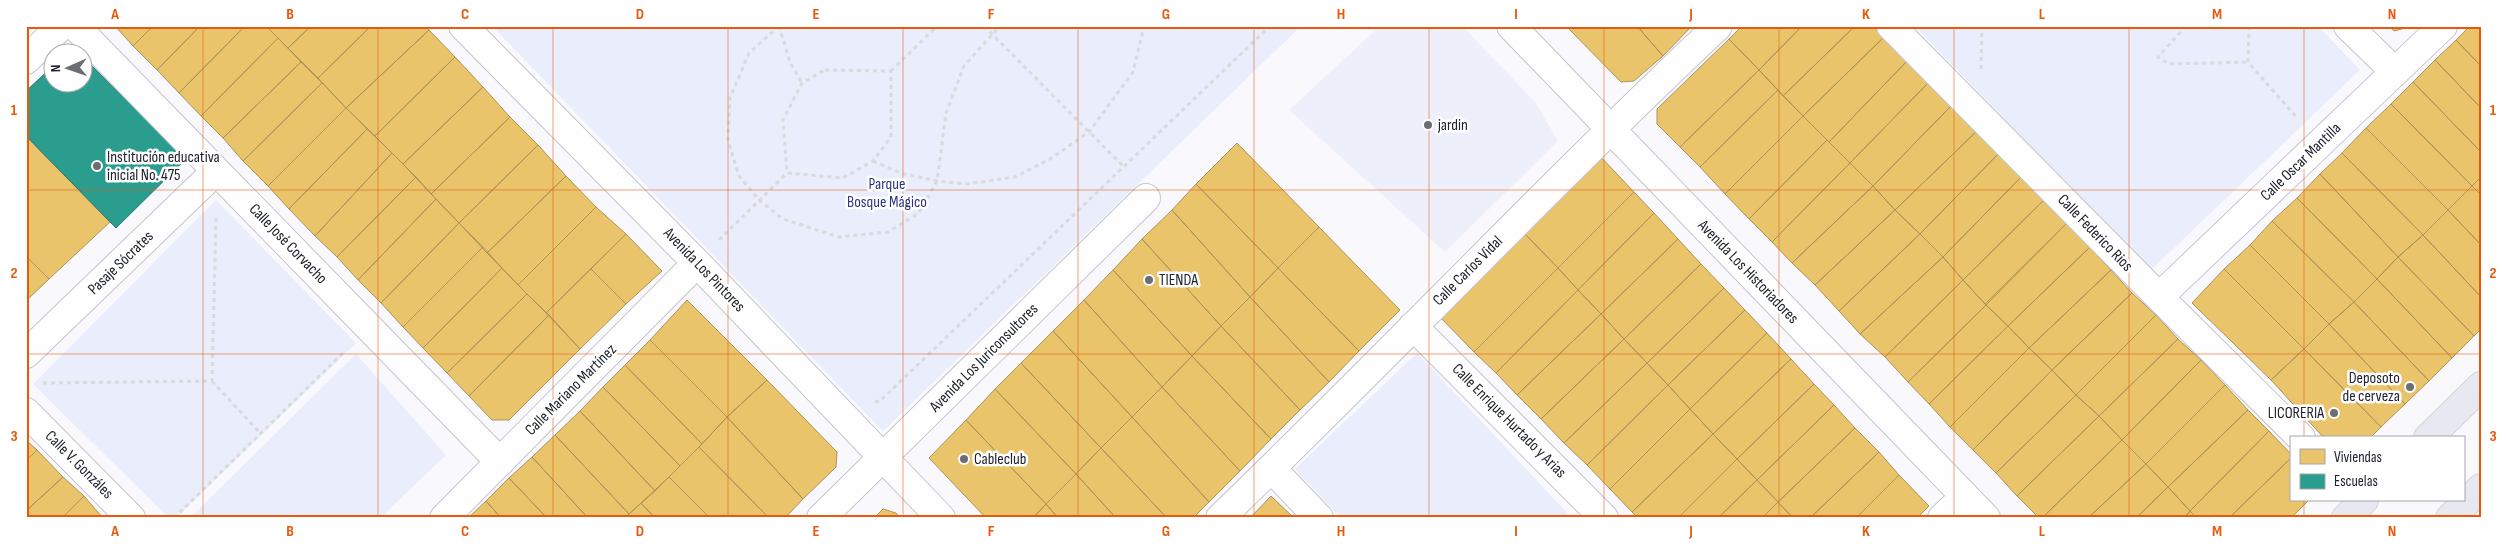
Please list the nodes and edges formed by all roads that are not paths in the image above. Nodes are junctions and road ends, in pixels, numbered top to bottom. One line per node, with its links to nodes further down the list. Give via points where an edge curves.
1 (61, 26): 9 (street)
2 (76, 26): 12 (street, Calle José Corvacho)
3 (462, 26): 14 (street, Avenida Los Pintores)
4 (1511, 26): 11 (street, Avenida Los Historiadores)
5 (1718, 26): 11 (street, Calle Carlos Vidal)
6 (1891, 26): 15 (street, Calle Federico Rios)
7 (2348, 26): 10 (street)
8 (2442, 26): 10 (street, Calle Oscar Mantilla)
9 (26, 60)
10 (2394, 72): 15 (street, Calle Oscar Mantilla)
11 (1610, 129): 16 (street, Calle Carlos Vidal); 26 (street, Avenida Los Historiadores)
12 (216, 171): 17 (street, Pasaje Sócrates); 23 (street, Calle José Corvacho)
13 (1146, 198): 22 (street, Avenida Los Juriconsultores)
14 (705, 254): 22 (street, Avenida Los Pintores); 23 (street, Calle Mariano Martínez)
15 (2158, 298): 20 (street, Calle Federico Rios)
16 (1413, 326): 24 (street, Calle Carlos Vidal); 34 (street, Calle Enrique Hurtado y Arias)
17 (26, 354)
18 (2481, 386): 21 (main road)
19 (26, 412): 28 (street, Calle V. Gonzáles)
20 (2299, 436)
21 (2430, 436)
22 (882, 457): 30 (street, Avenida Los Juriconsultores); 31 (street, Avenida Los Pintores)
23 (500, 462): 29 (street, Calle Mariano Martínez)
24 (1271, 468): 32 (street, Calle Carlos Vidal); 33 (street)
25 (2481, 488): 38 (main road)
26 (1965, 496): 35 (street); 36 (street, Avenida Los Historiadores)
27 (2362, 502): 37 (main road)
28 (131, 518)
29 (444, 518)
30 (821, 518)
31 (941, 518)
32 (1220, 518)
33 (1319, 518)
34 (1604, 518)
35 (1942, 518)
36 (1986, 518)
37 (2346, 518)
38 (2450, 518)

